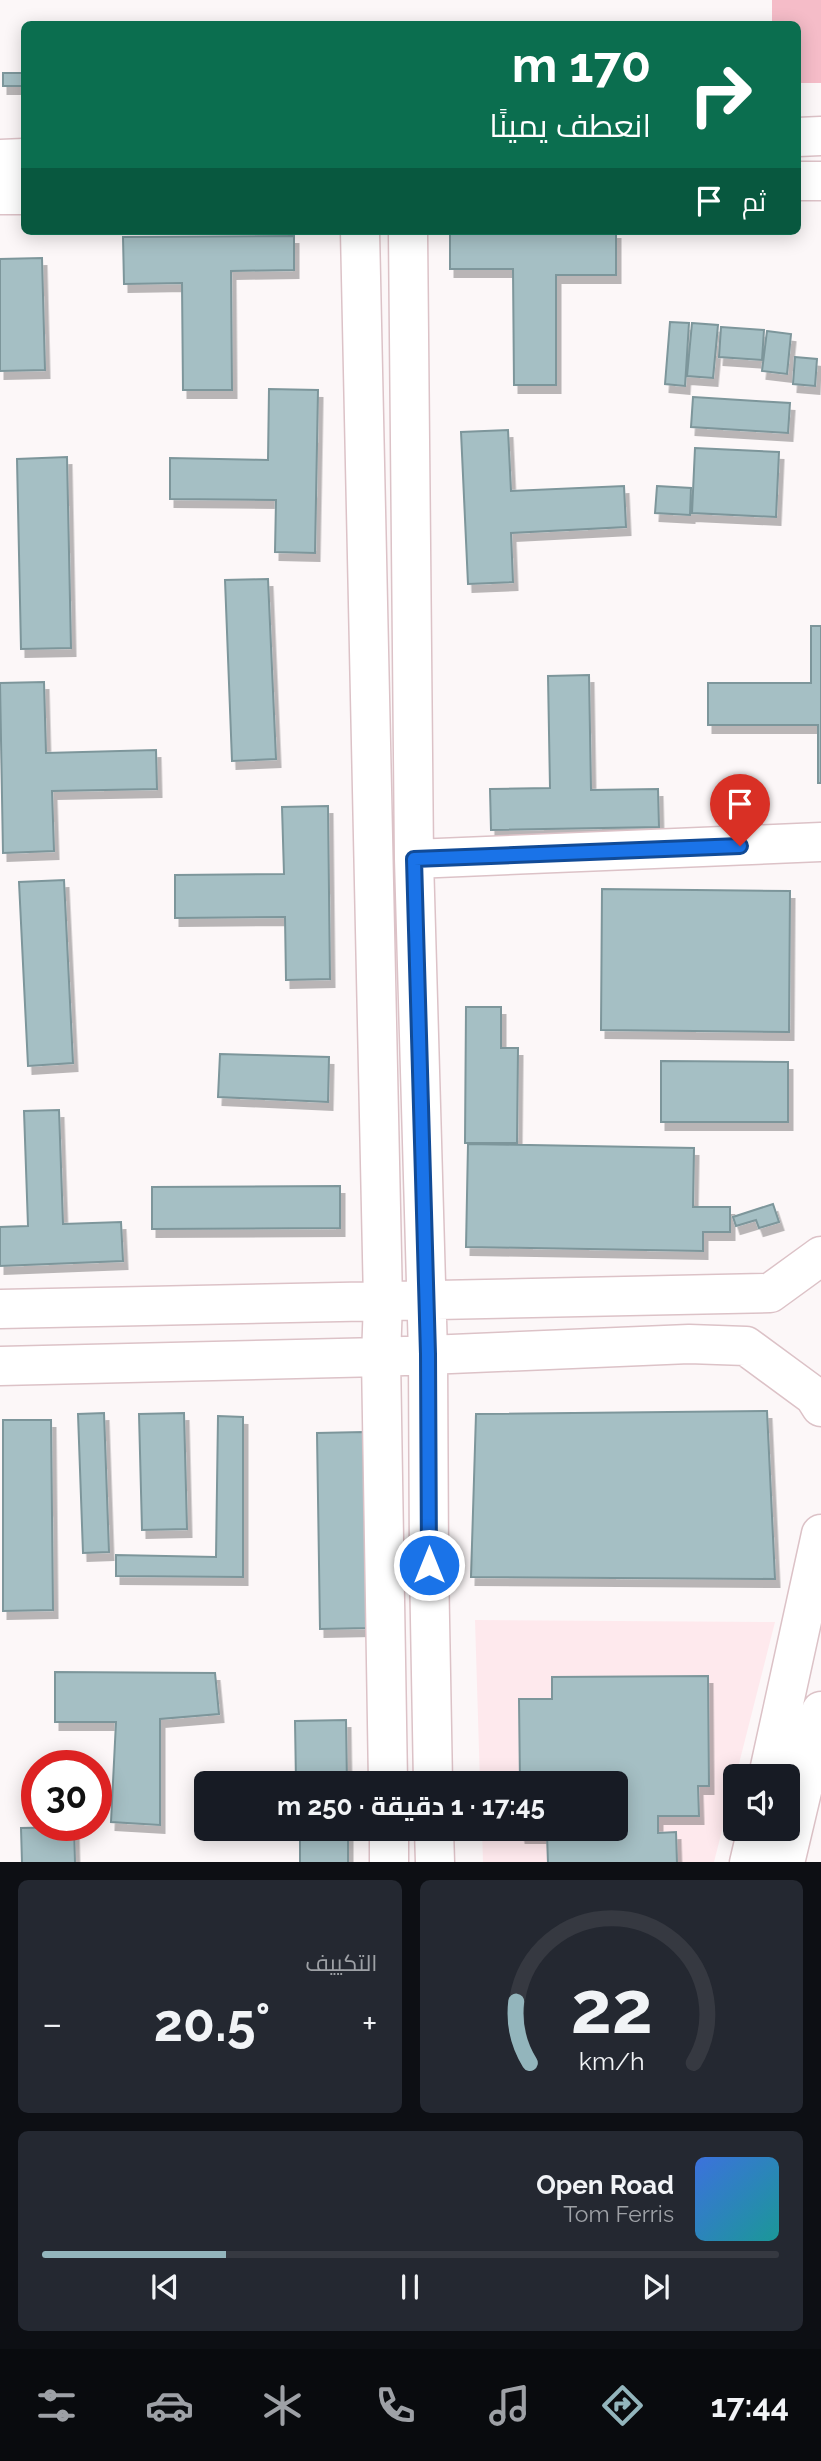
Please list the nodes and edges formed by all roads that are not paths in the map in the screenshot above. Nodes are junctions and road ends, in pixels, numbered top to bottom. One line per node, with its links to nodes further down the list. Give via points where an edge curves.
1 (821, 136): 2 (street)
2 (801, 137)
3 (21, 158): 4 (street)
4 (0, 159)
5 (801, 181): 6 (street)
6 (821, 181)
7 (0, 195): 8 (street)
8 (21, 195)
9 (360, 235): 16 (street)
10 (408, 235): 12 (street)
11 (821, 842): 12 (street)
12 (414, 859): 15 (street)
13 (821, 1256): 14 (street, via 770,1293)
14 (748, 1293): 15 (street); 18 (street)
15 (427, 1300): 16 (street); 19 (street)
16 (383, 1302): 17 (street); 20 (street)
17 (0, 1309)
18 (746, 1346): 19 (street); 22 (street, via 814,1396)
19 (428, 1354): 20 (street); 27 (street)
20 (381, 1357): 21 (street); 26 (street)
21 (0, 1366)
22 (821, 1407)
23 (821, 1534): 25 (street)
24 (821, 1711): 34 (street)
25 (771, 1764)
26 (388, 1771)
27 (433, 1771)
28 (389, 1841): 31 (street)
29 (434, 1841): 32 (street)
30 (754, 1841): 33 (street)
31 (389, 1862)
32 (435, 1862)
33 (749, 1862)
34 (785, 1862)

